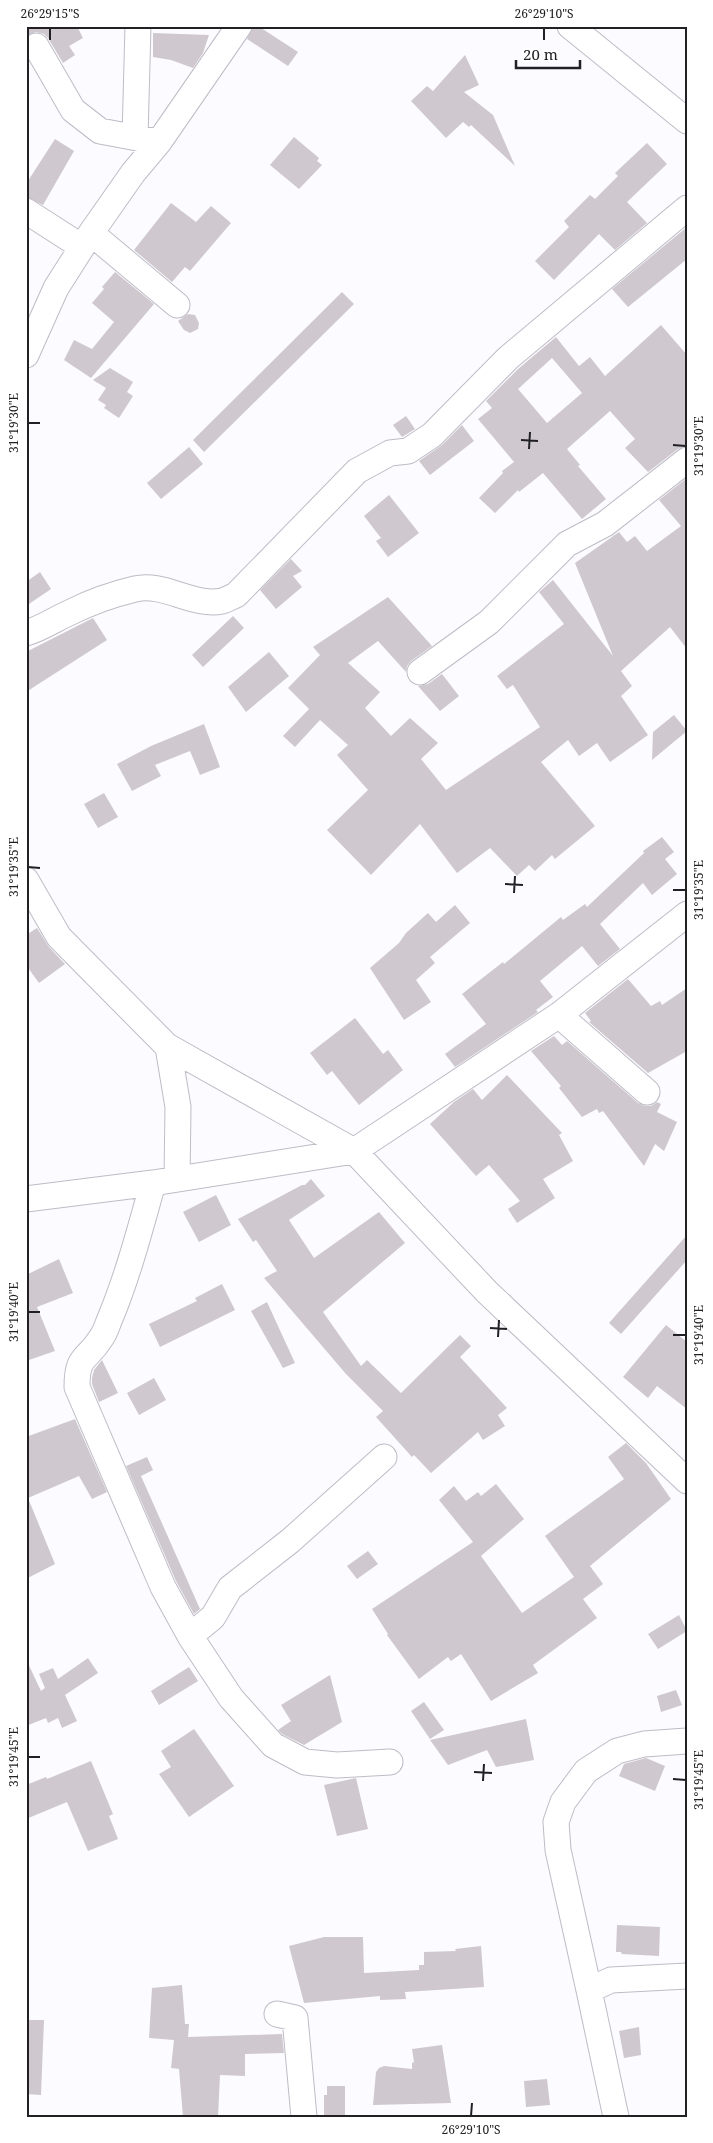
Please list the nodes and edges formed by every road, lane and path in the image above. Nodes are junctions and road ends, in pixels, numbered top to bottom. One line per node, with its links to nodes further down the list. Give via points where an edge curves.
1 (138, 26): 6 (street)
2 (239, 26): 7 (street)
3 (570, 26): 5 (street)
4 (36, 46): 6 (street, via 73,110 100,131)
5 (687, 121)
6 (135, 137): 7 (street)
7 (159, 142): 10 (street, via 132,173)
8 (687, 208): 14 (street, via 508,358 432,435 408,451 390,453 357,471 236,595 222,601 208,601 137,588 97,600)
9 (26, 211): 10 (street)
10 (86, 240): 11 (street); 12 (street, via 56,288)
11 (177, 305)
12 (26, 355)
13 (687, 460): 15 (street, via 606,524 567,544 489,622)
14 (26, 633)
15 (420, 672)
16 (26, 880): 19 (street, via 59,937)
17 (687, 914): 18 (street)
18 (559, 1015): 20 (street); 21 (street)
19 (168, 1047): 21 (street); 22 (street, via 178,1107)
20 (647, 1092)
21 (354, 1151): 22 (street); 25 (street, via 486,1292)
22 (165, 1181): 23 (street); 26 (street, via 137,1239 101,1339 77,1370 77,1387 163,1587)
23 (26, 1199)
24 (384, 1457): 26 (street, via 230,1588 213,1617)
25 (687, 1481)
26 (190, 1636): 28 (street, via 231,1698 273,1745 305,1762 337,1765)
27 (687, 1741): 30 (street, via 644,1744 617,1751 586,1771 563,1802 556,1822 558,1850)
28 (390, 1762)
29 (687, 1976): 30 (street, via 611,1980)
30 (589, 1990): 33 (street)
31 (277, 2014): 32 (street, via 295,2018)
32 (304, 2117)
33 (616, 2117)

